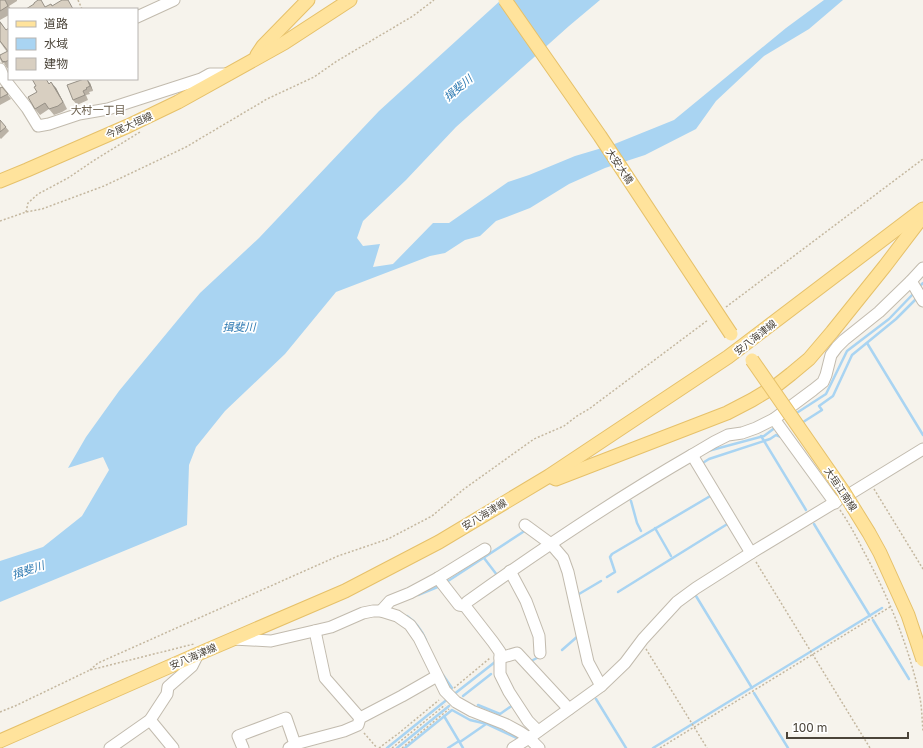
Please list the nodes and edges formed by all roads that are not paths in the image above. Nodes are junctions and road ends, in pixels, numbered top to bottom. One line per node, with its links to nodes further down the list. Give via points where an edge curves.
1 (174, 0): 5 (street)
2 (308, 0): 7 (main road, via 263,46)
3 (350, 0): 7 (main road, 今尾大垣線)
4 (505, 0): 17 (main road, 大安大橋, bridge, via 600,136)
5 (153, 4): 6 (street)
6 (138, 15)
7 (254, 60): 9 (main road, 今尾大垣線)
8 (0, 69): 10 (street)
9 (229, 74): 10 (street, via 210,74 108,108 38,126); 11 (main road, 今尾大垣線, via 128,126)
10 (5, 80)
11 (0, 180)
12 (923, 209): 18 (main road, 安八海津線)
13 (923, 216): 22 (main road, via 809,359 777,385 739,407 699,424 556,479)
14 (923, 268): 15 (street)
15 (911, 281): 16 (street); 19 (street, via 837,347 831,355 823,382)
16 (923, 301)
17 (731, 334): 18 (main road, 大垣江南線)
18 (742, 347): 22 (main road, 安八海津線); 37 (main road, 大垣江南線, bridge, via 869,533 908,615)
19 (774, 419): 21 (street, via 756,428 728,434); 27 (street, via 836,502)
20 (923, 449): 23 (street)
21 (692, 455): 25 (street); 27 (street)
22 (549, 476): 33 (main road, 安八海津線, via 439,542 345,591)
23 (853, 492)
24 (524, 524): 25 (street)
25 (551, 544): 28 (street); 39 (street, via 563,558 568,572 588,662)
26 (485, 549): 29 (street)
27 (751, 553): 39 (street, via 677,602)
28 (510, 571): 30 (street); 35 (street, via 526,601 539,636)
29 (438, 578): 30 (street, via 459,605); 31 (street, via 390,602)
30 (465, 606): 36 (street, via 493,642)
31 (382, 611): 32 (street, via 363,613); 38 (street, via 397,616 410,625 420,638)
32 (315, 631): 33 (street, via 271,641); 42 (street, via 325,678)
33 (233, 639): 34 (main road, 安八海津線)
34 (198, 648): 41 (street, via 192,666 168,687 167,694); 44 (main road, 安八海津線)
35 (540, 652)
36 (499, 654): 40 (street, via 516,653); 43 (street, via 500,674)
37 (923, 660)
38 (437, 676): 42 (street); 43 (street, via 450,698 456,702 520,732)
39 (601, 686): 40 (street)
40 (569, 709): 43 (street)
41 (150, 720): 46 (street); 47 (street)
42 (359, 722): 45 (street, via 344,731)
43 (534, 735): 49 (street); 50 (street)
44 (0, 741)
45 (292, 746): 48 (street, via 286,718 238,736)
46 (110, 748)
47 (173, 748)
48 (243, 748)
49 (514, 748)
50 (539, 748)

